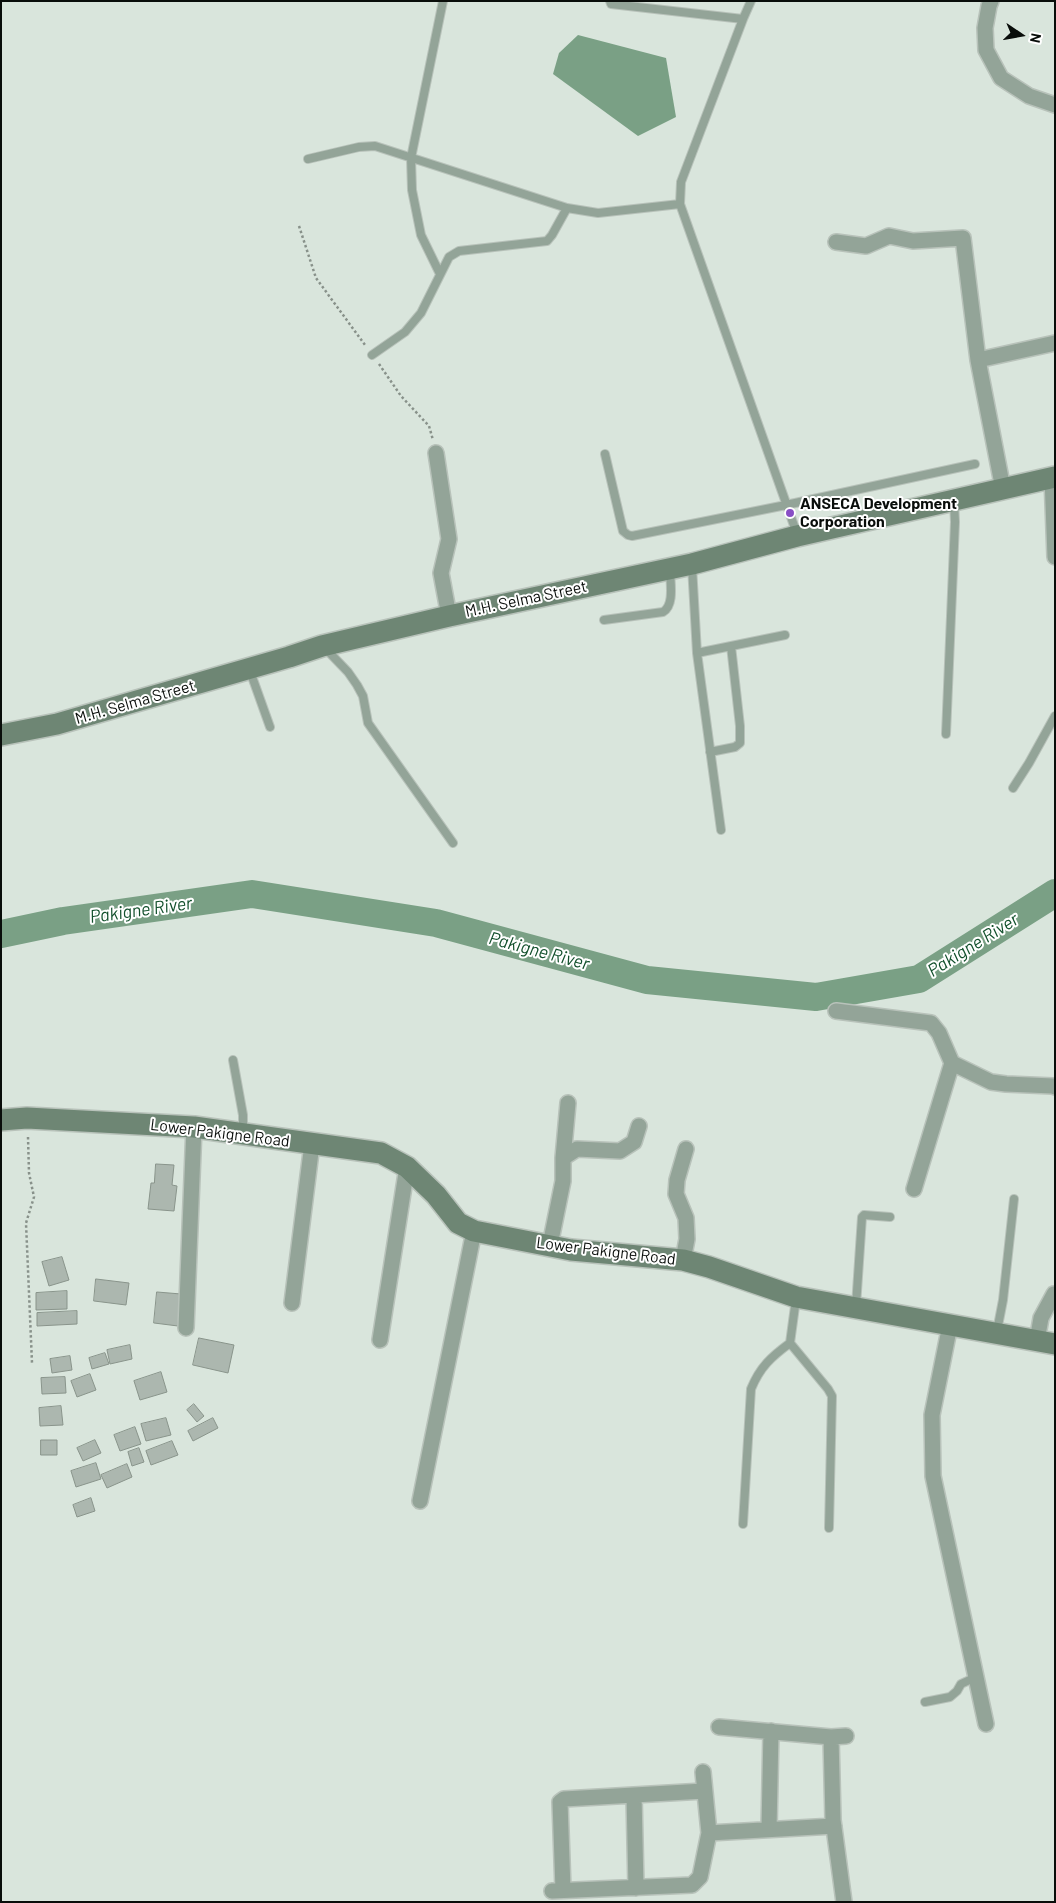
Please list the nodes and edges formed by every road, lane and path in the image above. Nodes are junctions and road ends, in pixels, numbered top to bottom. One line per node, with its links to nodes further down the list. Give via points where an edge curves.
1 (443, 1): 7 (lane)
2 (610, 1): 5 (lane, via 611,4)
3 (752, 1): 5 (lane)
4 (992, 1): 6 (street, via 985,28 986,50 1001,78 1029,96)
5 (743, 19): 9 (lane, via 681,182)
6 (1055, 105)
7 (411, 158): 8 (lane, via 375,146); 10 (lane); 13 (lane, via 412,190 419,227)
8 (308, 159)
9 (680, 204): 10 (lane, via 598,213); 23 (lane)
10 (567, 208): 13 (lane, via 547,241 458,251 449,257)
11 (299, 226): 15 (path, via 316,278)
12 (836, 242): 16 (street, via 866,246 889,236 913,241 963,238)
13 (440, 274): 15 (lane, via 421,313 405,332)
14 (1055, 343): 16 (street)
15 (372, 355): 17 (path, via 429,426)
16 (978, 360): 21 (street)
17 (436, 453): 28 (street, via 449,539 441,573)
18 (605, 454): 23 (lane, via 623,531 628,536)
19 (975, 464): 23 (lane)
20 (1053, 477): 21 (street, M.H. Selma Street); 25 (street)
21 (1003, 489): 22 (street, M.H. Selma Street)
22 (954, 500): 24 (street, M.H. Selma Street); 37 (lane)
23 (786, 505): 24 (lane)
24 (797, 536): 26 (street, M.H. Selma Street)
25 (1055, 557)
26 (692, 564): 27 (street, M.H. Selma Street); 33 (lane)
27 (670, 568): 28 (street, M.H. Selma Street); 29 (lane, via 668,609)
28 (449, 616): 31 (street, M.H. Selma Street)
29 (604, 620)
30 (785, 635): 32 (lane)
31 (322, 646): 34 (street, M.H. Selma Street); 42 (lane, via 357,685 363,696 368,723)
32 (731, 646): 33 (lane); 39 (lane, via 740,743)
33 (697, 653): 39 (lane)
34 (249, 669): 36 (lane); 38 (street, M.H. Selma Street, via 57,724)
35 (1055, 716): 40 (lane)
36 (270, 727)
37 (946, 734)
38 (1, 735)
39 (710, 752): 41 (lane)
40 (1013, 788)
41 (721, 830)
42 (454, 843)
43 (836, 1011): 45 (street, via 931,1023)
44 (233, 1060): 52 (lane, via 243,1115)
45 (952, 1062): 46 (street, via 991,1082); 57 (street)
46 (1055, 1087)
47 (568, 1103): 55 (street)
48 (27, 1118): 49 (street, Lower Pakigne Road); 51 (street, Lower Pakigne Road); 73 (path, via 29,1173 34,1198 26,1223)
49 (1, 1120)
50 (639, 1126): 55 (street, via 634,1142 620,1151 577,1149)
51 (194, 1127): 52 (street, Lower Pakigne Road); 68 (street)
52 (243, 1134): 53 (street, Lower Pakigne Road)
53 (312, 1144): 56 (street, Lower Pakigne Road, via 381,1153); 65 (street)
54 (686, 1149): 62 (street, via 676,1194 686,1218)
55 (563, 1158): 61 (street, via 563,1181)
56 (407, 1166): 60 (street, Lower Pakigne Road, via 458,1223); 70 (street)
57 (914, 1189)
58 (1014, 1199): 69 (lane, via 1003,1300)
59 (890, 1216): 66 (lane, via 862,1217)
60 (474, 1231): 61 (street, Lower Pakigne Road); 74 (street)
61 (550, 1245): 62 (street, Lower Pakigne Road, via 571,1250)
62 (683, 1260): 64 (street, Lower Pakigne Road)
63 (1054, 1293): 72 (street, via 1041,1318)
64 (796, 1297): 66 (street, Lower Pakigne Road); 71 (lane)
65 (292, 1303)
66 (856, 1308): 67 (street, Lower Pakigne Road)
67 (950, 1325): 69 (street, Lower Pakigne Road); 77 (street, via 932,1415 933,1476)
68 (186, 1328)
69 (996, 1333): 72 (street, Lower Pakigne Road)
70 (380, 1340)
71 (790, 1343): 75 (lane, via 771,1357 751,1389); 76 (lane, via 832,1396)
72 (1046, 1343)
73 (32, 1363)
74 (420, 1501)
75 (744, 1524)
76 (829, 1528)
77 (976, 1677): 78 (lane, via 961,1684 950,1697); 79 (street)
78 (925, 1702)
79 (986, 1724)
80 (719, 1727): 81 (street)
81 (771, 1731): 83 (street); 88 (street)
82 (846, 1736): 83 (street)
83 (831, 1737): 87 (street)
84 (703, 1772): 85 (street)
85 (704, 1791): 86 (street); 89 (street)
86 (634, 1795): 90 (street); 90 (street, via 566,1798 560,1802 558,1891)
87 (834, 1826): 88 (street); 91 (street)
88 (769, 1829): 89 (street)
89 (709, 1833): 90 (street, via 700,1877 695,1883)
90 (636, 1888)
91 (844, 1902)

